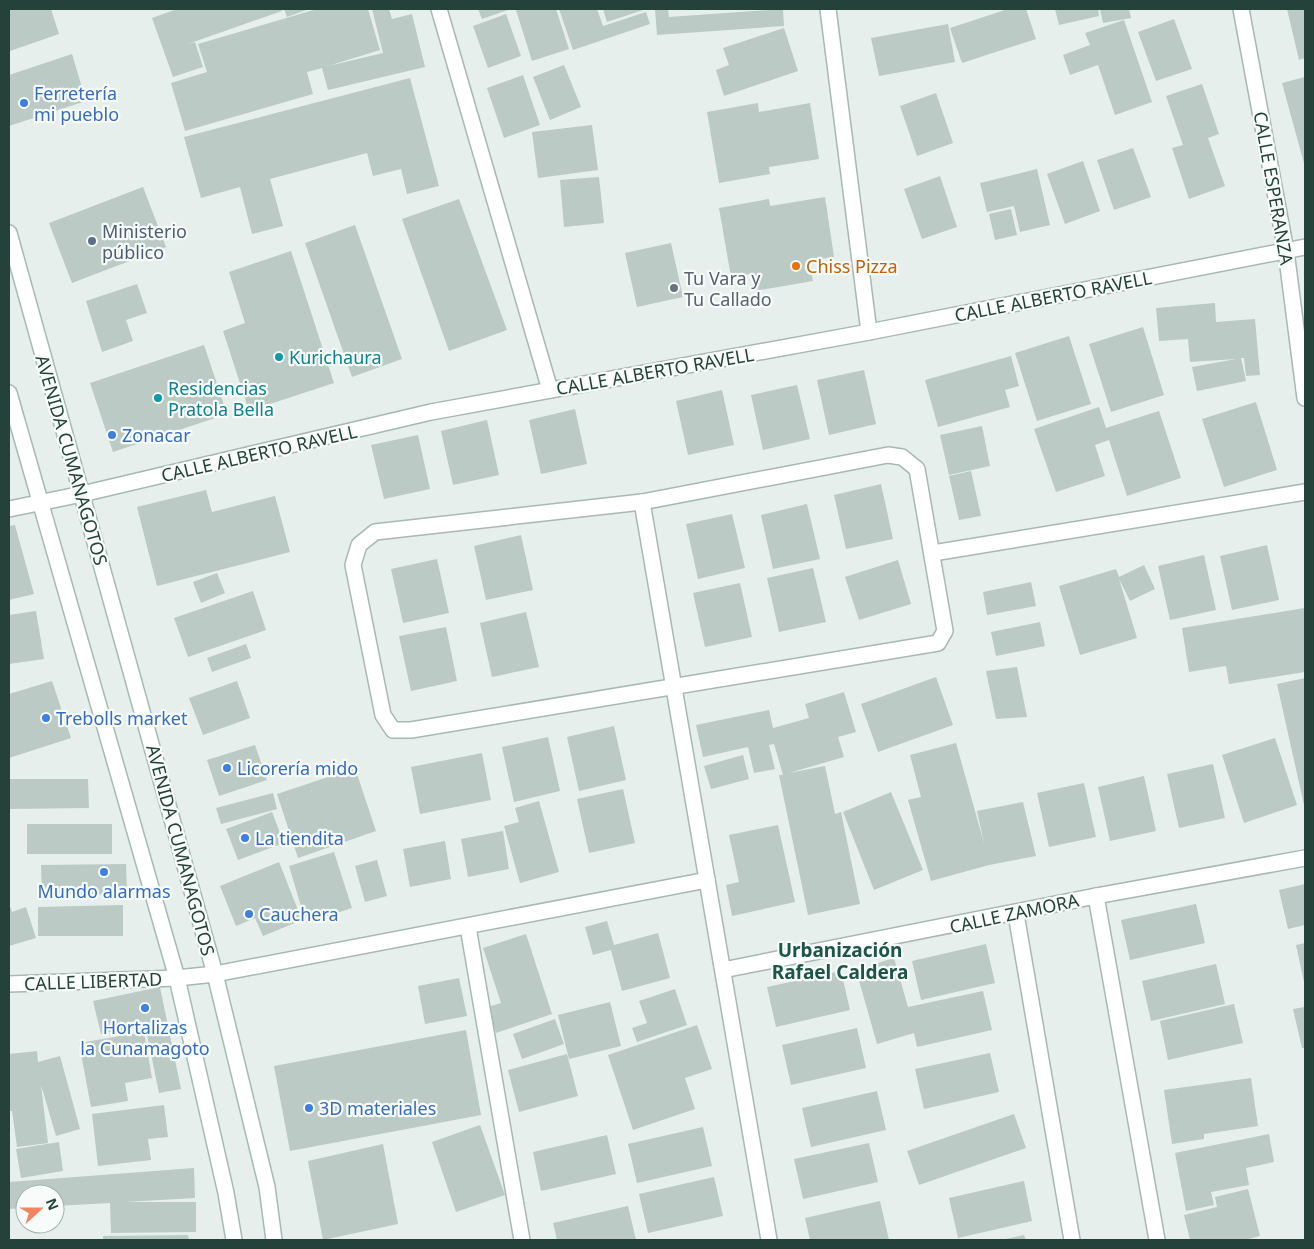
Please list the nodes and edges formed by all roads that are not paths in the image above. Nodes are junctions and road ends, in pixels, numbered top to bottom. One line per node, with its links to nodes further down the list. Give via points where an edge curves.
1 (438, 9): 8 (street)
2 (828, 9): 7 (street)
3 (1241, 9): 6 (street, CALLE ESPERANZA)
4 (9, 233): 12 (street, AVENIDA CUMANAGOTOS)
5 (1305, 247): 6 (street, CALLE ALBERTO RAVELL)
6 (1286, 251): 7 (street, CALLE ALBERTO RAVELL); 10 (street, CALLE ESPERANZA)
7 (869, 332): 8 (street, CALLE ALBERTO RAVELL)
8 (550, 390): 12 (street, CALLE ALBERTO RAVELL, via 430,412)
9 (9, 393): 14 (street)
10 (1305, 398)
11 (1305, 492): 16 (street)
12 (82, 494): 14 (street, CALLE ALBERTO RAVELL); 24 (street, AVENIDA CUMANAGOTOS)
13 (642, 502): 16 (street, via 888,455 902,457 917,469); 17 (street); 17 (street, via 374,532 359,545 353,565 383,715 393,730 411,730)
14 (39, 503): 15 (street, CALLE ALBERTO RAVELL); 25 (street)
15 (9, 509)
16 (933, 552): 17 (street, via 945,631 938,643)
17 (674, 688): 19 (street)
18 (1305, 858): 20 (street, CALLE ZAMORA)
19 (707, 880): 22 (street, CALLE LIBERTAD); 23 (street)
20 (1096, 896): 21 (street, CALLE ZAMORA); 32 (street)
21 (1016, 914): 23 (street, CALLE ZAMORA); 31 (street)
22 (468, 927): 24 (street, CALLE LIBERTAD); 29 (street)
23 (723, 970): 30 (street)
24 (215, 974): 25 (street, CALLE LIBERTAD); 28 (street, AVENIDA CUMANAGOTOS, via 267,1187)
25 (177, 978): 26 (street, CALLE LIBERTAD); 27 (street)
26 (9, 984)
27 (234, 1240)
28 (274, 1240)
29 (522, 1240)
30 (769, 1240)
31 (1072, 1240)
32 (1157, 1240)

